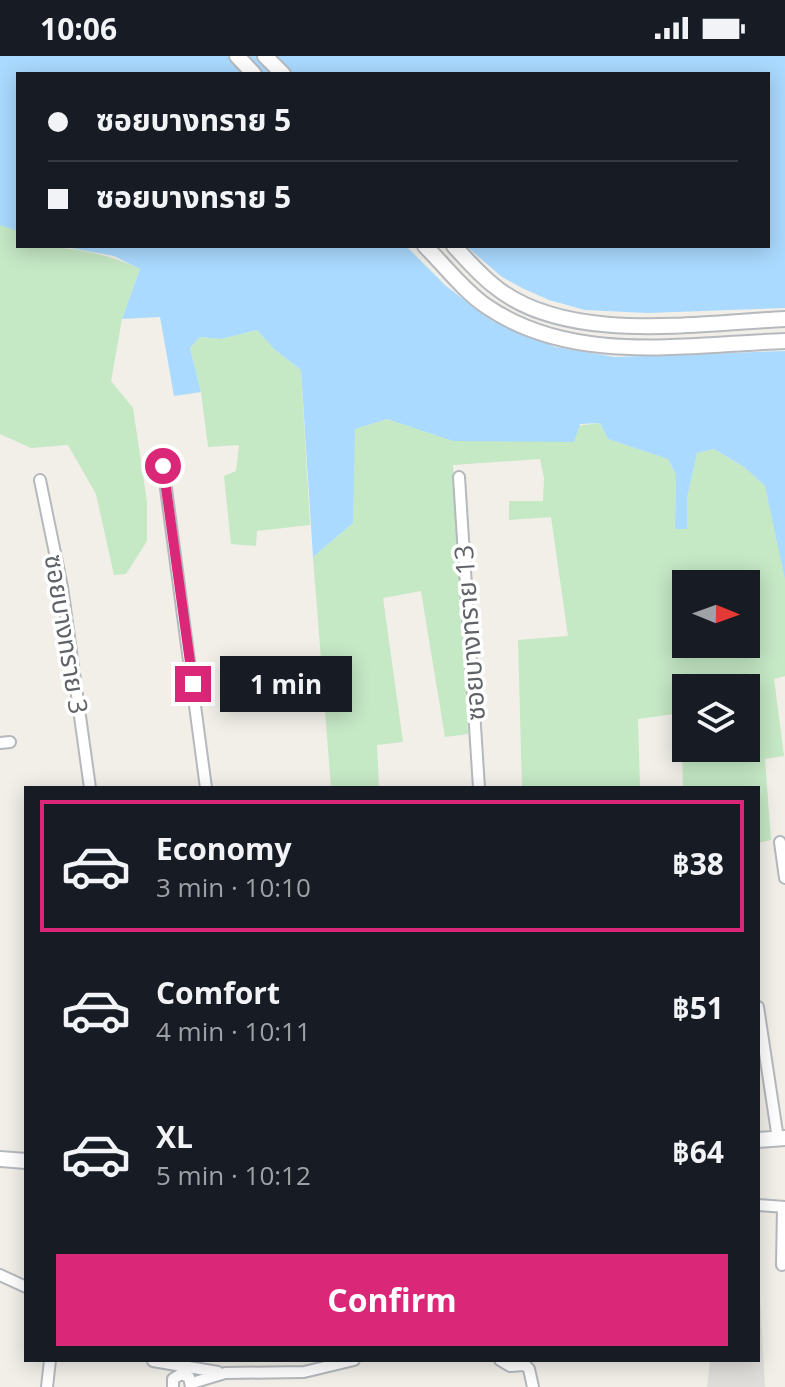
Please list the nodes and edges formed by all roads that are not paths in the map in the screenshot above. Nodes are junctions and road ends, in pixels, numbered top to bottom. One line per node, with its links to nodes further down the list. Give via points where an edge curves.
1 (237, 56): 3 (main road)
2 (265, 56): 4 (main road)
3 (252, 72)
4 (281, 72)
5 (427, 248): 8 (main road, via 483,304 531,330 574,344)
6 (456, 248): 7 (main road, via 513,299 575,322)
7 (785, 319)
8 (785, 341)
9 (163, 466): 13 (street)
10 (459, 477): 14 (street, ซอยบางทราย 13)
11 (40, 480): 12 (street, ซอยบางทราย 3, via 62,587)
12 (90, 786)
13 (206, 786)
14 (479, 786)
15 (780, 842): 16 (street)
16 (785, 878)
17 (760, 1018): 18 (street)
18 (782, 1138): 19 (main road)
19 (760, 1140)
20 (0, 1159): 21 (main road)
21 (24, 1161)
22 (760, 1205): 23 (street)
23 (784, 1207): 24 (street)
24 (782, 1265)
25 (0, 1275): 26 (street)
26 (24, 1286)
27 (50, 1362): 35 (street)
28 (155, 1362): 33 (street)
29 (164, 1362): 32 (street)
30 (346, 1362): 32 (street, via 304,1372)
31 (503, 1362): 36 (street, via 525,1365)
32 (225, 1373): 34 (street)
33 (173, 1383): 34 (street, via 184,1374)
34 (192, 1385)
35 (47, 1387)
36 (533, 1387)

